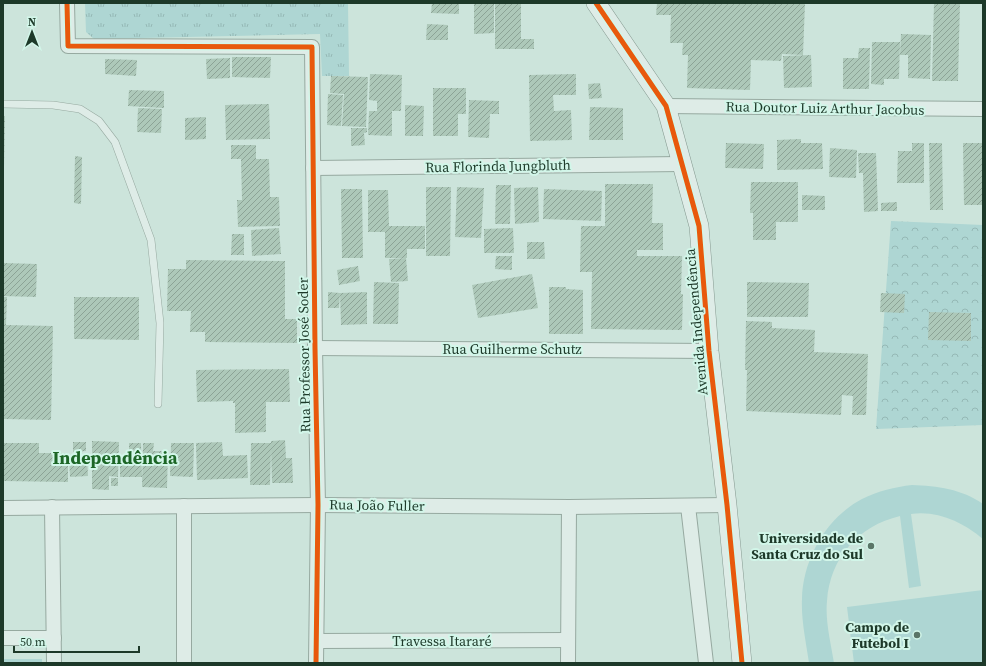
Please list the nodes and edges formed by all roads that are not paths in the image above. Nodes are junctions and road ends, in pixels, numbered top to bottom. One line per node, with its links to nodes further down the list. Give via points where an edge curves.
1 (67, 3): 7 (street, Rua Professor José Soder, via 68,46 312,46)
2 (596, 3): 4 (main road, Avenida Independência)
3 (3, 104): 10 (lane, via 53,105 80,109 99,121 115,142 151,240 160,323)
4 (666, 106): 5 (street, Rua Doutor Luiz Arthur Jacobus); 6 (main road, Avenida Independência)
5 (983, 109)
6 (682, 164): 7 (street, Rua Florinda Jungbluth); 9 (main road, Avenida Independência, via 700,226)
7 (313, 168): 8 (street, Rua Professor José Soder)
8 (315, 348): 9 (street, Rua Guilherme Schutz); 11 (street, Rua Professor José Soder)
9 (709, 351): 12 (main road, Avenida Independência)
10 (158, 404)
11 (318, 505): 13 (street, Rua João Fuller); 16 (street, Rua João Fuller); 21 (street, Rua Professor José Soder)
12 (727, 505): 14 (street, Rua João Fuller); 27 (main road, Avenida Independência)
13 (184, 506): 15 (street, Rua João Fuller); 23 (street)
14 (688, 506): 16 (street, Rua João Fuller); 26 (street)
15 (52, 507): 17 (street, Rua João Fuller); 19 (street)
16 (569, 507): 20 (street)
17 (3, 508)
18 (3, 638): 19 (street)
19 (54, 638): 22 (street)
20 (568, 640): 21 (street, Travessa Itararé); 25 (street)
21 (316, 641): 24 (street, Rua Professor José Soder)
22 (54, 663)
23 (184, 663)
24 (316, 663)
25 (568, 663)
26 (706, 663)
27 (742, 663)

